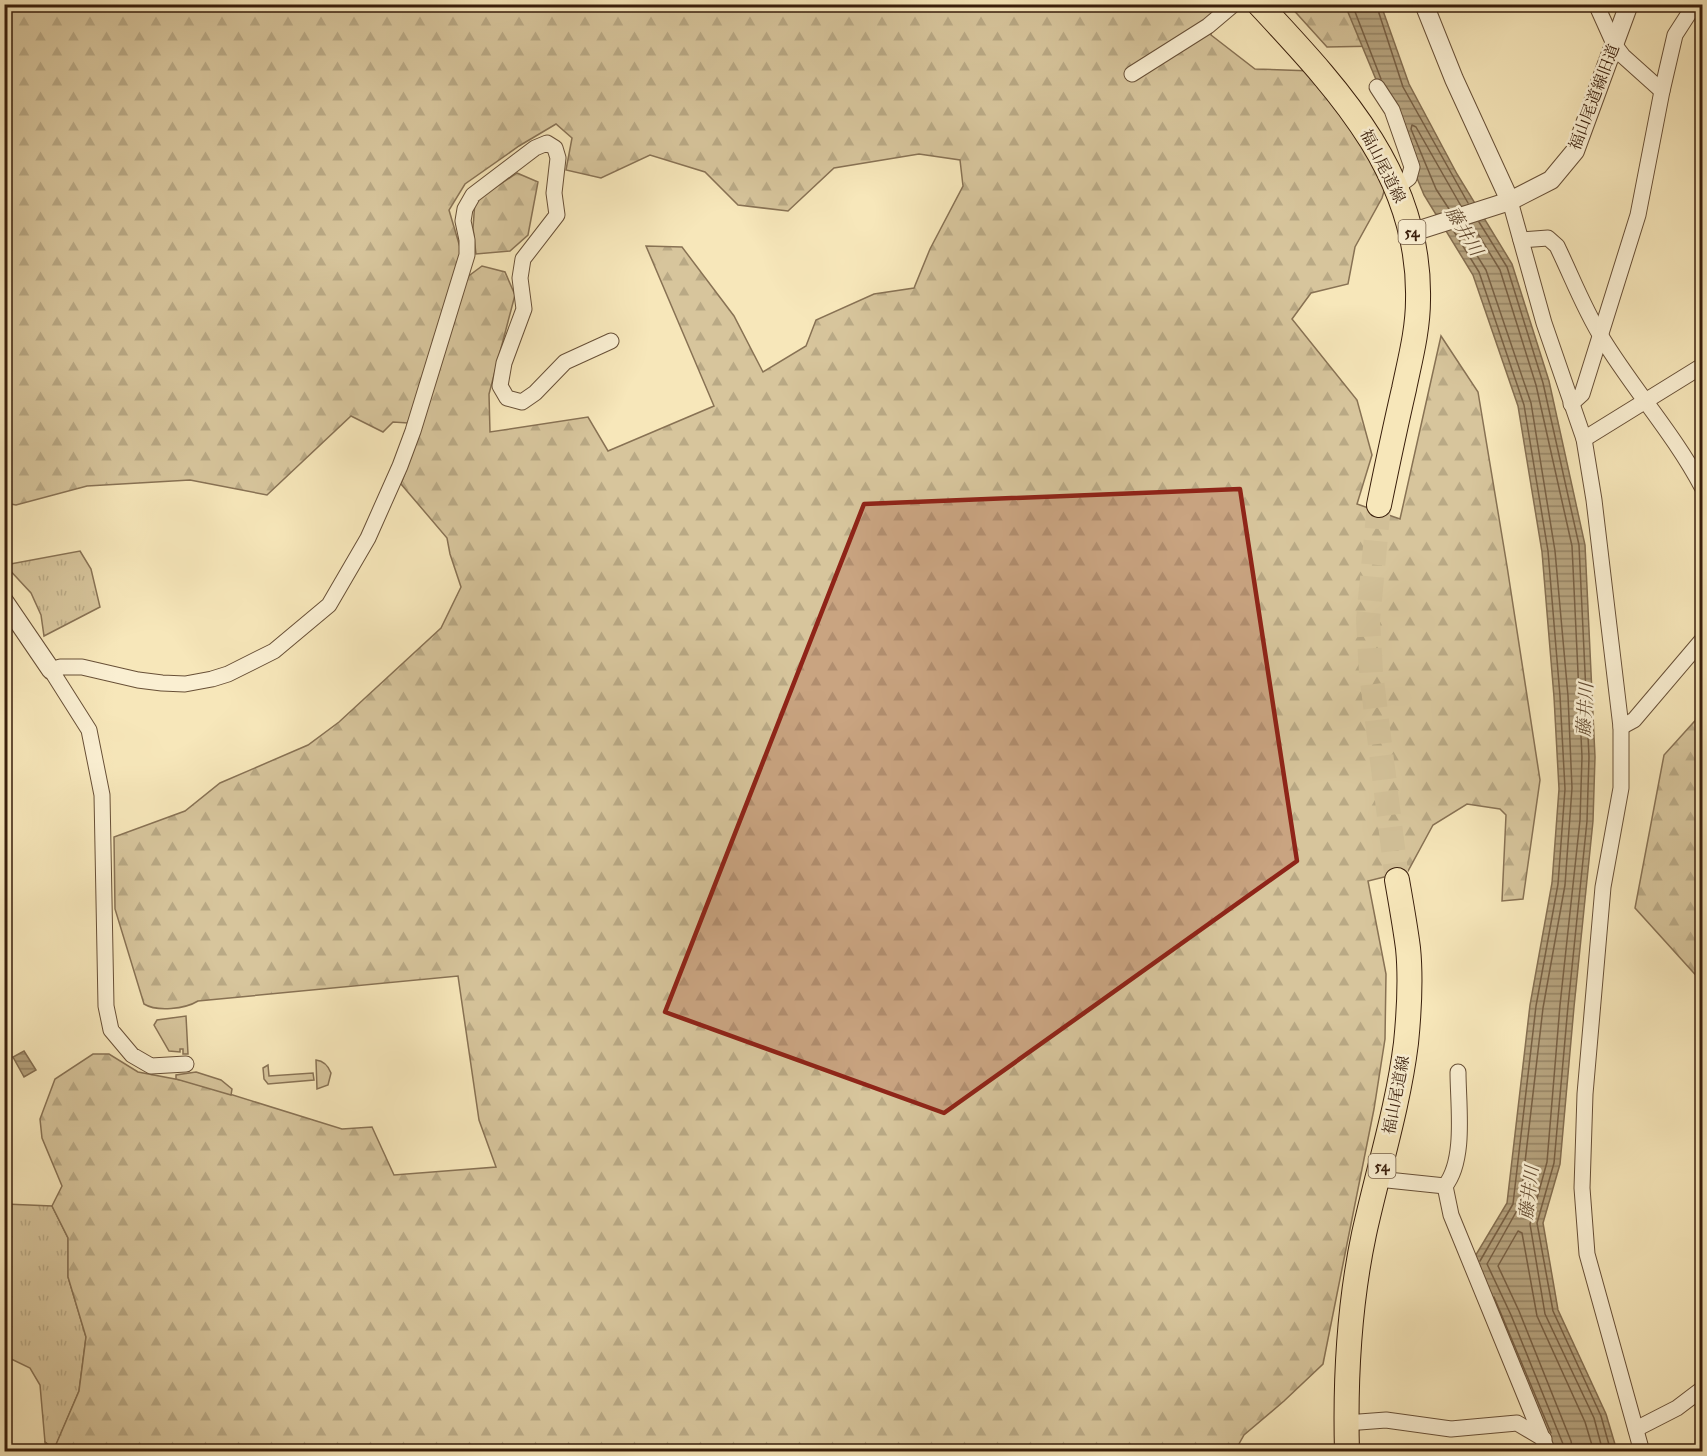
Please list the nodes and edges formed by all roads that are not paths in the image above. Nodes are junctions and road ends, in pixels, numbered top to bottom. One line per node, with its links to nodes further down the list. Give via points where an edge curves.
1 (1234, 4): 8 (street, via 1208,26)
2 (1259, 4): 11 (main road, 福山尾道線 / 54, via 1325,75 1368,133)
3 (1424, 4): 12 (street)
4 (1596, 4): 7 (street)
5 (1629, 4): 7 (street, 福山尾道線旧道)
6 (1695, 4): 10 (street, via 1675,35)
7 (1614, 44): 10 (street); 12 (street, 福山尾道線旧道, via 1575,151 1551,180)
8 (1132, 74)
9 (1377, 87): 11 (street, via 1392,110 1412,167 1409,178)
10 (1662, 91): 15 (street, via 1638,215)
11 (1397, 187): 13 (main road, 福山尾道線 / 54)
12 (1502, 205): 13 (street, 福山尾道線旧道); 14 (street)
13 (1422, 230): 22 (main road, 福山尾道線 / 54, via 1413,344)
14 (1521, 240): 15 (street, via 1548,238 1557,246); 19 (street)
15 (1601, 336): 18 (street); 19 (street, via 1582,394)
16 (611, 341): 25 (street, via 564,362 522,402 507,398 500,386 504,363 524,309 520,278 523,259 557,215 555,148 547,144 535,148 473,195 465,209 467,255 413,431 368,538 329,605 274,651 212,679 184,684 138,680 82,667)
17 (1702, 366): 18 (street)
18 (1644, 401): 20 (street); 21 (street, via 1687,459)
19 (1571, 404): 20 (street)
20 (1584, 439): 26 (street)
21 (1702, 487)
22 (1378, 505)
23 (4, 601): 25 (street)
24 (1702, 640): 26 (street, via 1634,720)
25 (51, 670): 28 (street, via 88,730 102,795 106,1006 111,1030 132,1055 151,1066)
26 (1621, 727): 34 (street, via 1621,788 1603,887 1585,1094 1582,1188 1587,1254)
27 (1397, 880): 30 (main road, 福山尾道線 / 54, via 1408,950 1407,1031 1395,1113)
28 (186, 1064)
29 (1458, 1072): 31 (street, via 1458,1153 1452,1177)
30 (1378, 1179): 31 (street); 33 (main road, 福山尾道線 / 54, via 1364,1235 1350,1325)
31 (1445, 1186): 35 (street, via 1451,1215)
32 (1702, 1389): 34 (street, via 1677,1408)
33 (1346, 1422): 35 (street, via 1386,1419 1451,1429 1517,1423); 36 (main road, 福山尾道線 / 54)
34 (1636, 1429): 37 (street)
35 (1546, 1445)
36 (1347, 1452)
37 (1642, 1452)

